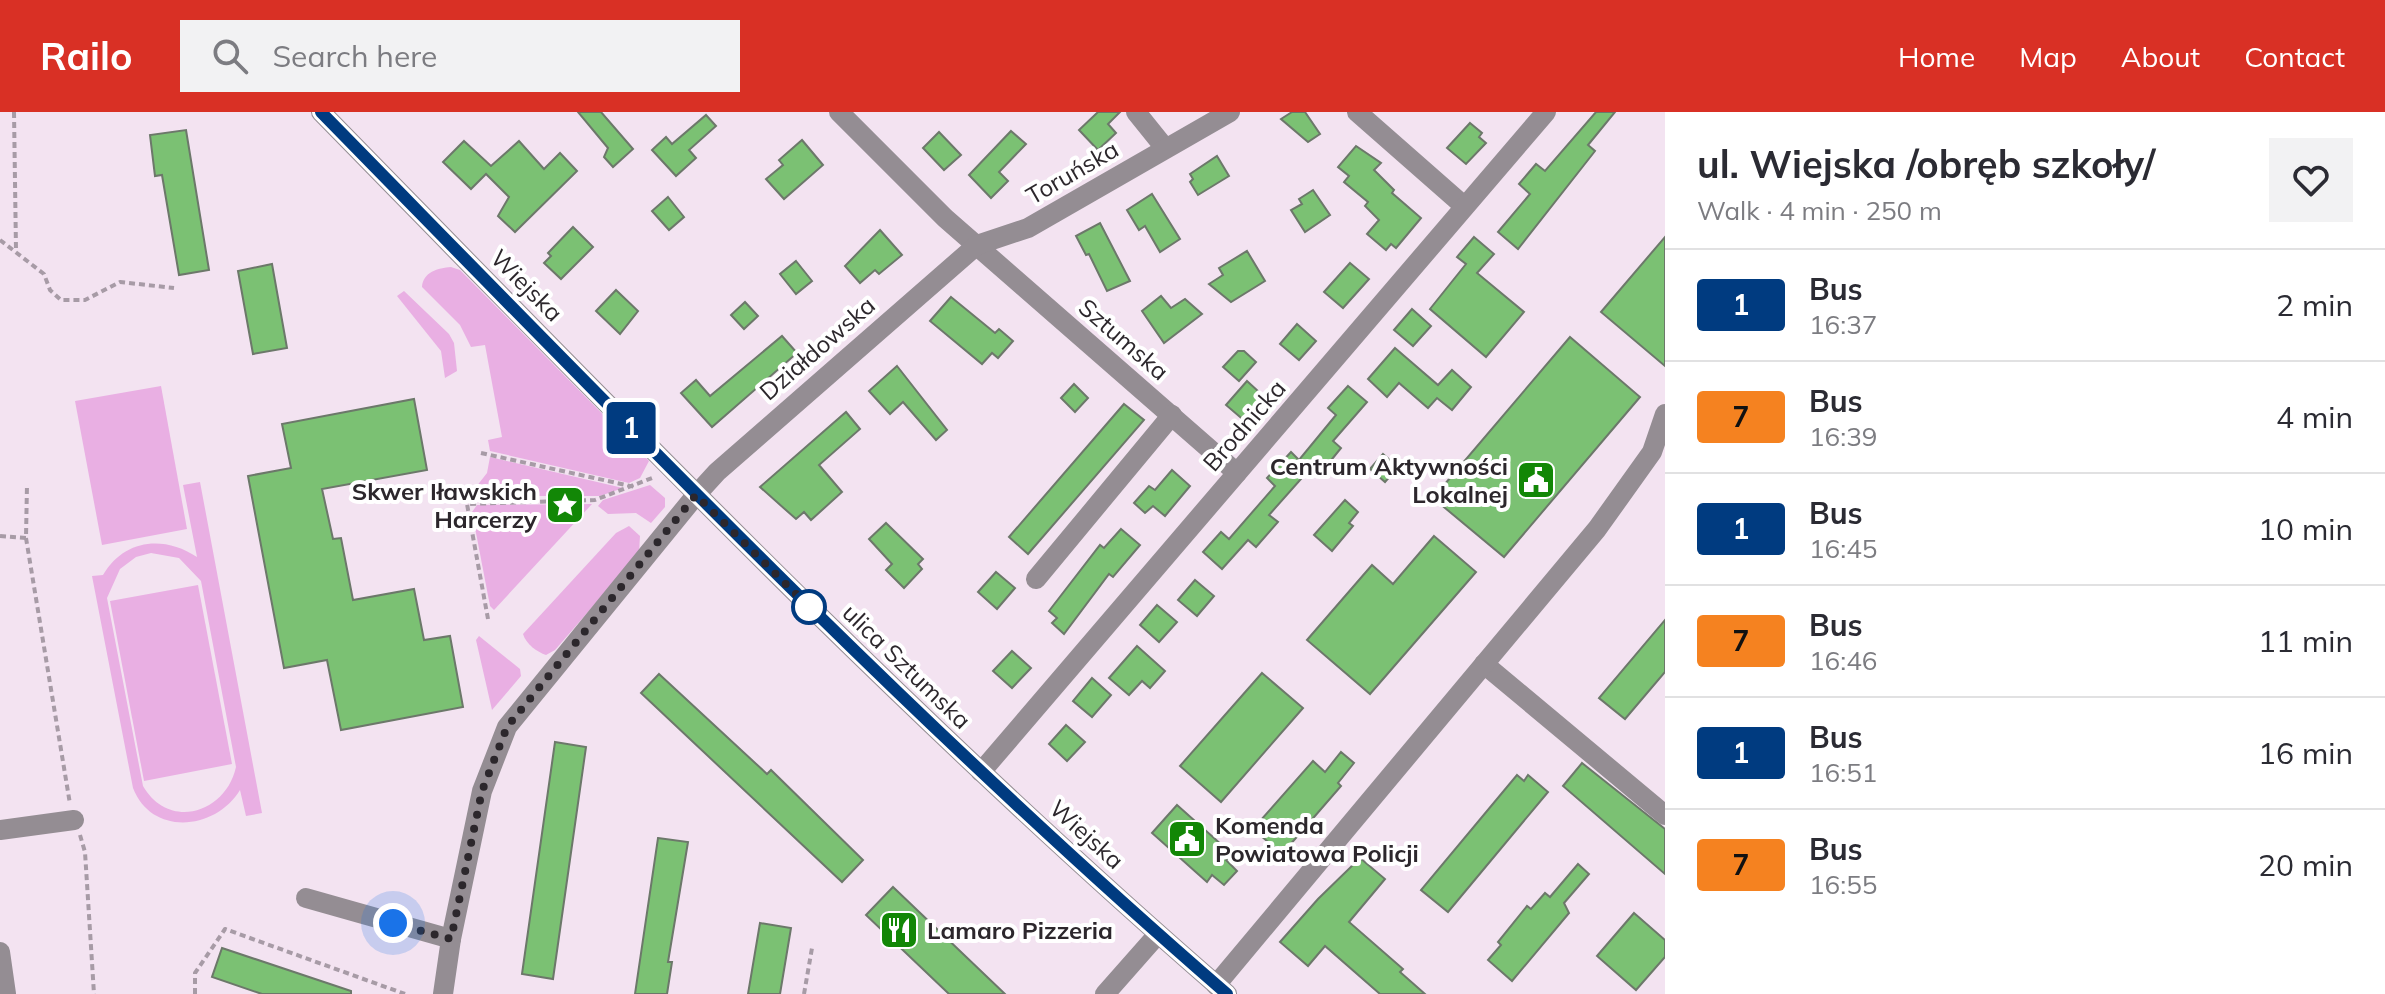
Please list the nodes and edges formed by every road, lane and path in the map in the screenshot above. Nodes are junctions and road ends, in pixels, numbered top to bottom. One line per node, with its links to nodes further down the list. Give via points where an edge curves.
1 (14, 112): 12 (path)
2 (321, 112): 21 (street, Wiejska)
3 (839, 112): 11 (street, Sztumska)
4 (1136, 112): 8 (street)
5 (1230, 112): 8 (street, Toruńska)
6 (1357, 112): 9 (street)
7 (1546, 112): 9 (street, Brodnicka)
8 (1165, 148): 11 (street, Toruńska, via 1028,228)
9 (1464, 206): 17 (street, Brodnicka)
10 (0, 240): 12 (path)
11 (977, 245): 15 (street, Sztumska); 21 (street, Działdowska)
12 (16, 251): 13 (path, via 44,274 61,300 85,300 120,282)
13 (174, 288)
14 (1665, 414): 26 (street, via 1652,452 1623,494)
15 (1172, 415): 17 (street, Sztumska); 24 (street)
16 (481, 453): 20 (path)
17 (1237, 473): 27 (street, Brodnicka)
18 (652, 478): 20 (path)
19 (27, 485): 23 (path)
20 (635, 487): 25 (path, via 595,500 467,504)
21 (696, 495): 27 (street, ulica Sztumska); 33 (street, Działdowska, via 507,727 482,791)
22 (0, 536): 23 (path)
23 (26, 538): 29 (path)
24 (1036, 579)
25 (488, 619)
26 (1484, 664): 28 (street); 36 (street)
27 (981, 772): 32 (street, Wiejska)
28 (1665, 815)
29 (74, 820): 30 (street); 39 (path, via 85,852)
30 (0, 830)
31 (306, 898): 33 (street)
32 (1158, 934): 36 (street, Wiejska); 37 (street)
33 (451, 939): 42 (street, Działdowska)
34 (812, 948): 43 (path)
35 (0, 952): 38 (street)
36 (1222, 990)
37 (1107, 993)
38 (6, 994)
39 (94, 994)
40 (195, 994): 41 (path, via 195,973 225,929)
41 (405, 994)
42 (443, 994)
43 (804, 994)

